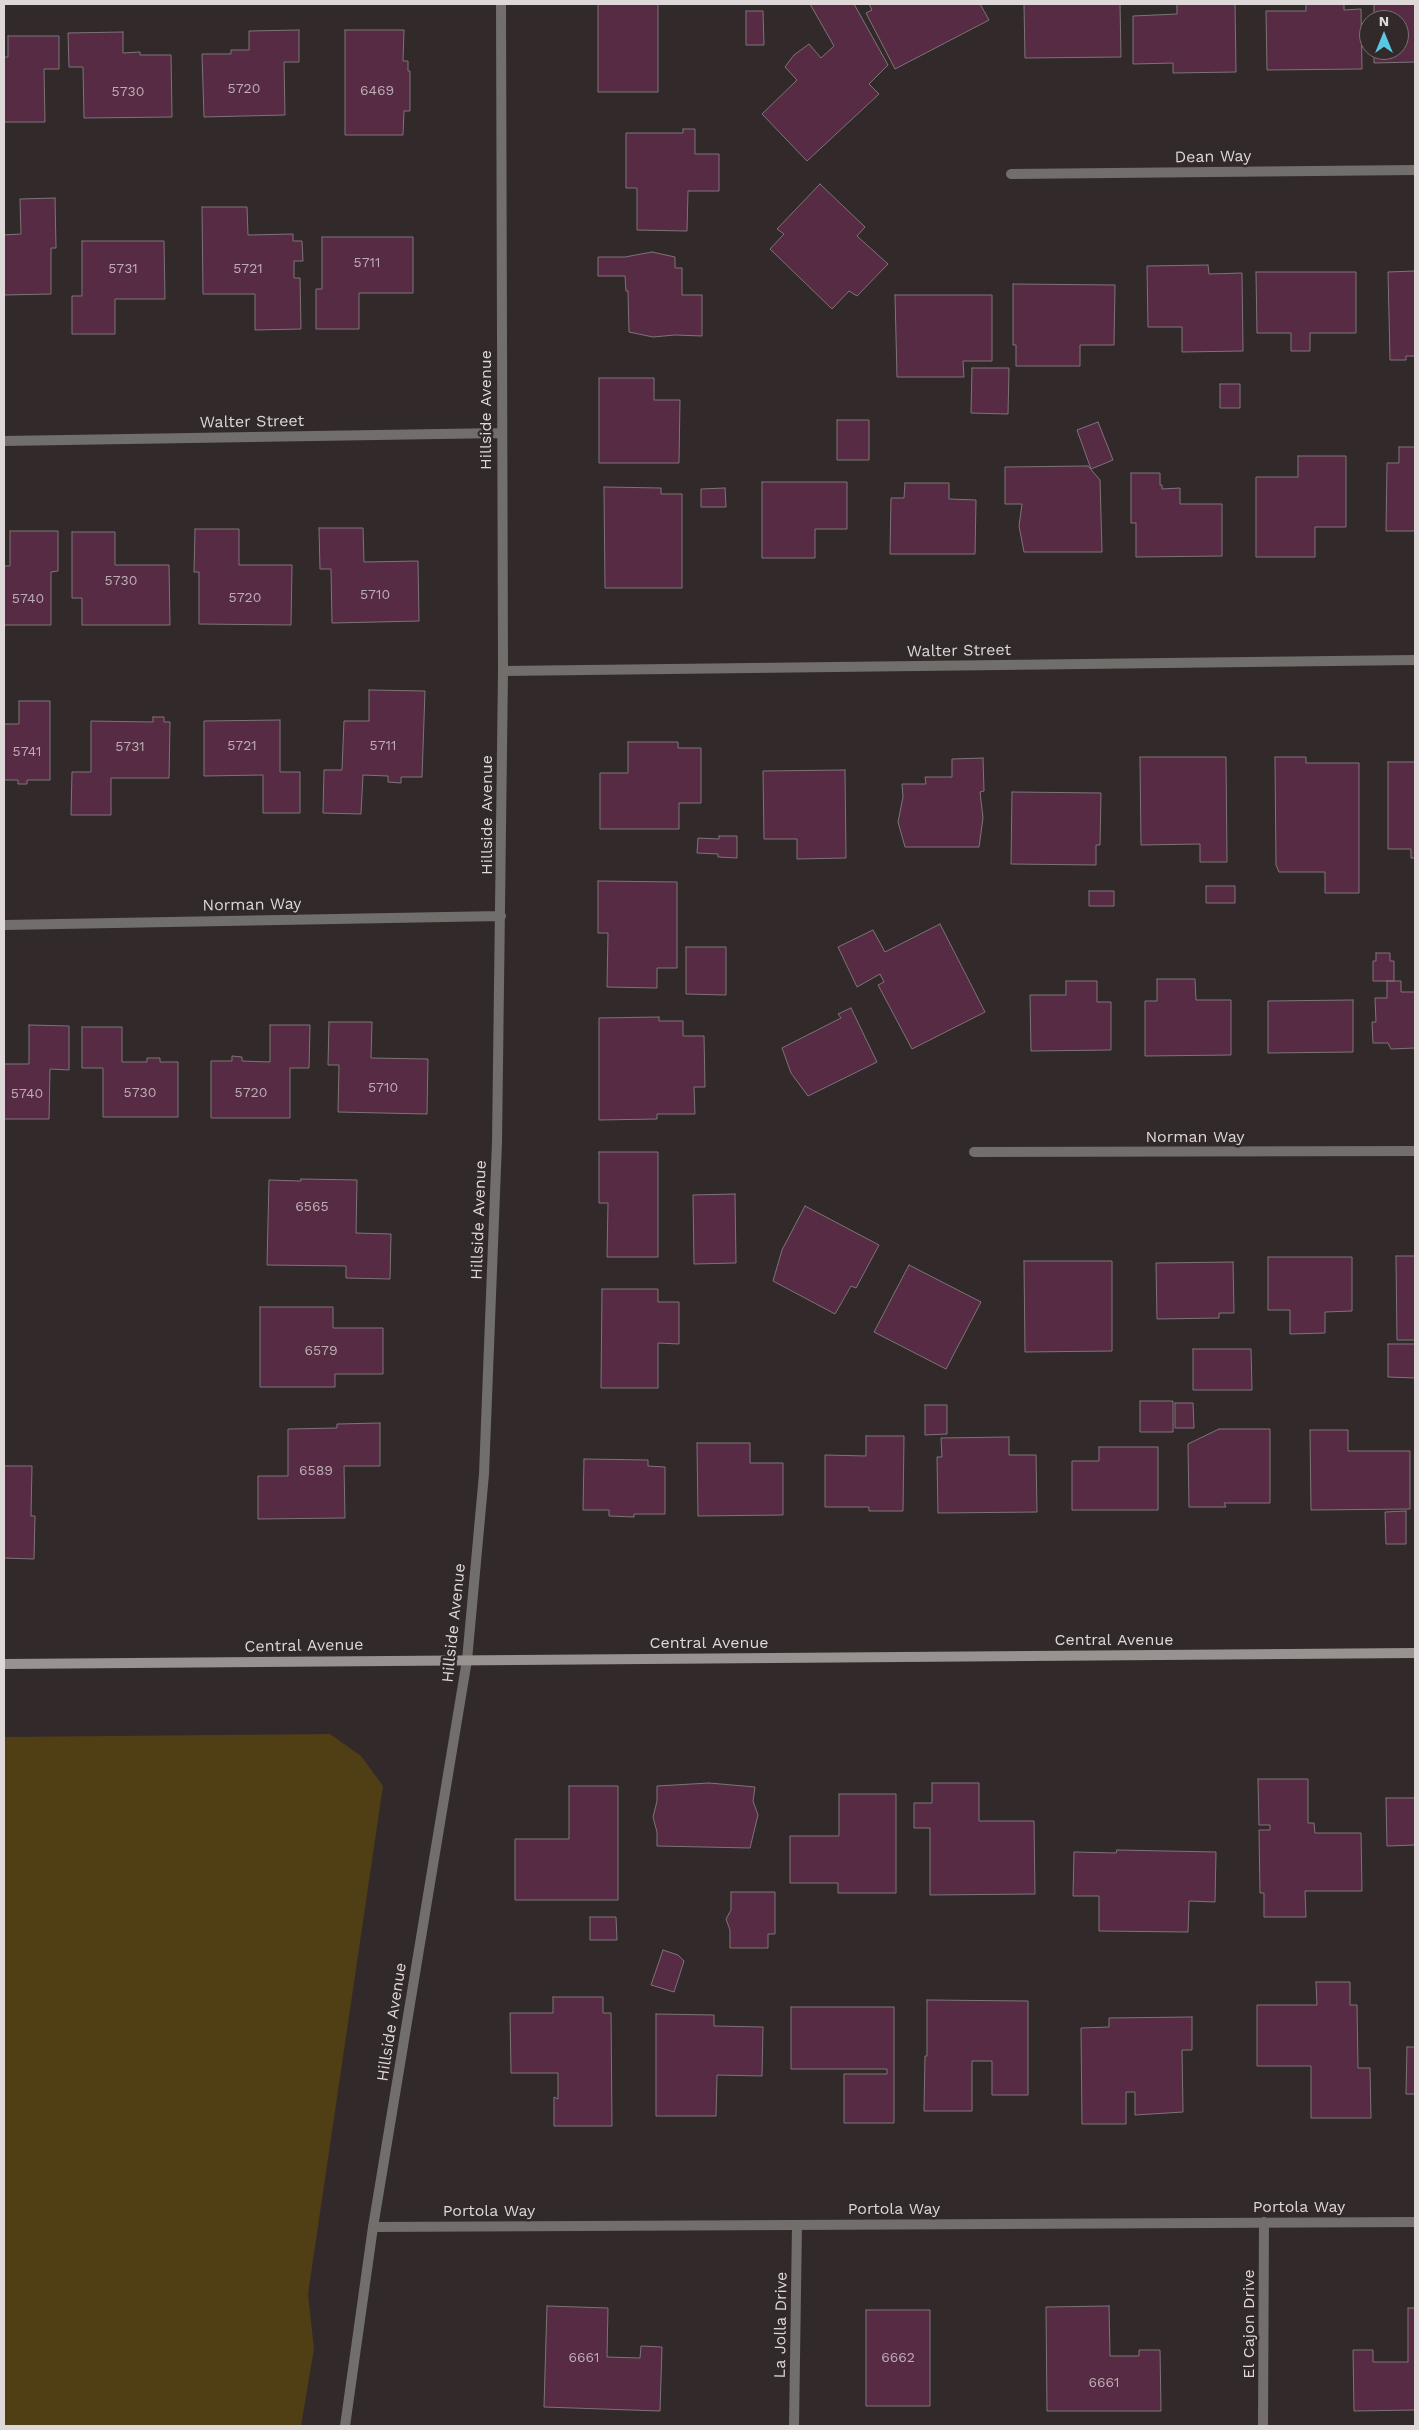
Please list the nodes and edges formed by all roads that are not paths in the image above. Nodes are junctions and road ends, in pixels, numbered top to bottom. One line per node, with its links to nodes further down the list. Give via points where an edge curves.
1 (501, 4): 4 (street, Hillside Avenue)
2 (1415, 170): 3 (street, Dean Way)
3 (1011, 174)
4 (501, 433): 5 (street, Walter Street); 7 (street, Hillside Avenue)
5 (4, 441)
6 (1415, 660): 7 (street, Walter Street)
7 (503, 671): 8 (street, Hillside Avenue)
8 (501, 916): 9 (street, Norman Way); 13 (street, Hillside Avenue, via 497,1142 484,1474)
9 (4, 925)
10 (1415, 1151): 11 (street, Norman Way)
11 (974, 1152)
12 (1415, 1653): 13 (main road, Central Avenue)
13 (467, 1660): 14 (main road, Central Avenue); 18 (street, Hillside Avenue)
14 (4, 1664)
15 (1264, 2222): 16 (street, Portola Way); 17 (street, Portola Way); 21 (street, El Cajon Drive)
16 (1415, 2222)
17 (797, 2224): 18 (street, Portola Way); 20 (street, La Jolla Drive)
18 (373, 2226): 19 (street, Hillside Avenue)
19 (345, 2426)
20 (794, 2426)
21 (1263, 2426)

